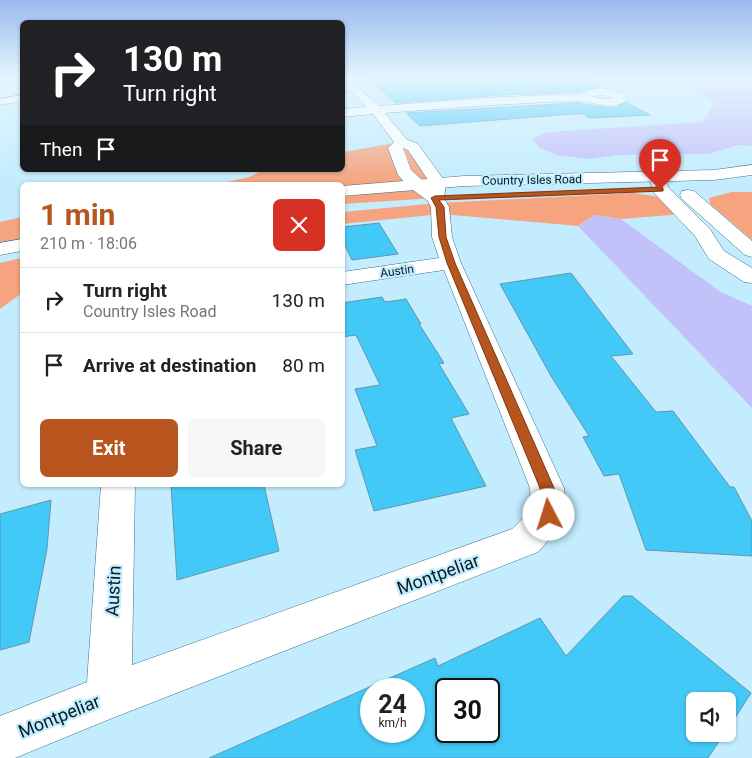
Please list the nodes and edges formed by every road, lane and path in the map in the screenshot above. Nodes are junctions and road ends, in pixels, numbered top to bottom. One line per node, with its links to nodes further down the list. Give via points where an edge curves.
1 (379, 113): 2 (street)
2 (400, 142): 6 (street, via 413,146); 6 (street, via 395,148 404,172)
3 (752, 170): 4 (street, Country Isles Road)
4 (658, 183): 6 (street, Country Isles Road); 7 (street); 14 (street, via 703,233 716,255)
5 (743, 187): 7 (street)
6 (429, 188): 8 (street, Country Isles Road); 9 (street, Country Isles Road); 13 (street, Montpeliar, via 440,207 442,237)
7 (681, 189): 12 (street)
8 (345, 191)
9 (345, 203)
10 (20, 245): 11 (street)
11 (0, 249)
12 (752, 250)
13 (451, 263): 15 (street, Austin); 17 (street, Montpeliar, via 547,488 549,515 525,541)
14 (752, 277)
15 (345, 279)
16 (118, 487): 17 (street, Austin)
17 (109, 696): 18 (street, Montpeliar)
18 (0, 740)

